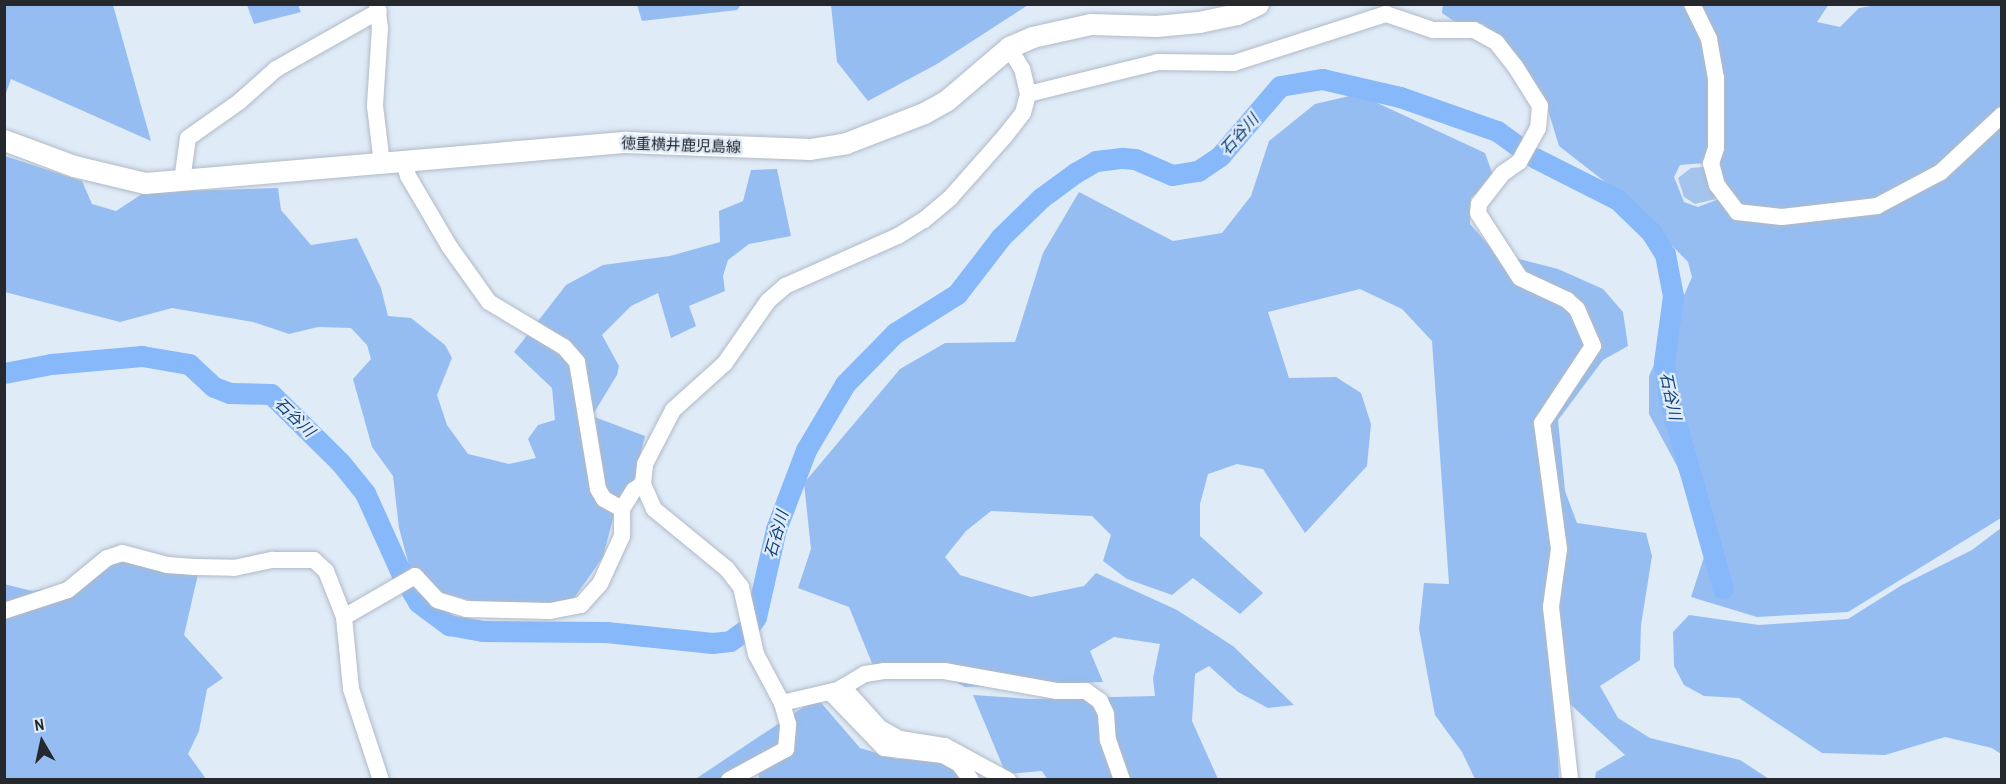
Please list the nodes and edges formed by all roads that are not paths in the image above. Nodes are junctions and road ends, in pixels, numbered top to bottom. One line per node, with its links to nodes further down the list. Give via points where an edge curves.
1 (1258, 4): 4 (main road, 徳重横井鹿児島線, via 1218,19 1178,25 1064,27)
2 (1692, 4): 6 (street, via 1709,39 1716,78 1716,148 1712,163 1717,185 1737,212 1782,217 1877,206 1941,172)
3 (378, 8): 9 (street, via 374,86); 10 (street, via 276,69 239,102 188,138)
4 (1009, 47): 5 (street, via 1022,69); 8 (main road, 徳重横井鹿児島線, via 947,100 897,126 846,143 778,149 626,142)
5 (1028, 93): 11 (street, via 1023,113 1005,136 951,197 924,220 898,236 803,276 768,302 725,363 673,410 645,464); 22 (street, via 1158,62 1234,63 1386,14 1433,30 1474,30 1496,42 1515,66 1540,106 1538,128 1518,162 1503,173 1479,204 1478,213 1520,278 1567,300 1577,309 1593,346 1542,423 1559,549 1551,607)
6 (2001, 116)
7 (4, 140): 10 (main road, 徳重横井鹿児島線, via 108,175 145,183)
8 (404, 162): 9 (main road, 徳重横井鹿児島線); 12 (street, via 419,196 489,302 564,346 577,362 598,489 604,499)
9 (382, 164): 10 (main road, 徳重横井鹿児島線)
10 (182, 182)
11 (643, 484): 12 (street, via 633,490); 16 (street, via 647,498 664,519 727,569 741,587 766,678)
12 (622, 509): 14 (street, via 622,536 600,584 592,596 567,610 467,609 437,600 415,576)
13 (4, 611): 14 (street, via 68,590 107,558 122,553 167,565 195,567 234,568 273,560 314,560 326,571)
14 (344, 617): 17 (street, via 351,689)
15 (837, 690): 16 (street); 19 (street, via 884,748 943,755 959,764); 20 (street, via 890,734 945,746); 21 (street, via 865,674 945,671 1015,685 1086,691 1100,701 1106,714 1108,740)
16 (783, 703): 18 (street, via 788,724 786,748)
17 (381, 780)
18 (729, 780)
19 (971, 780)
20 (1008, 780)
21 (1122, 780)
22 (1570, 780)

